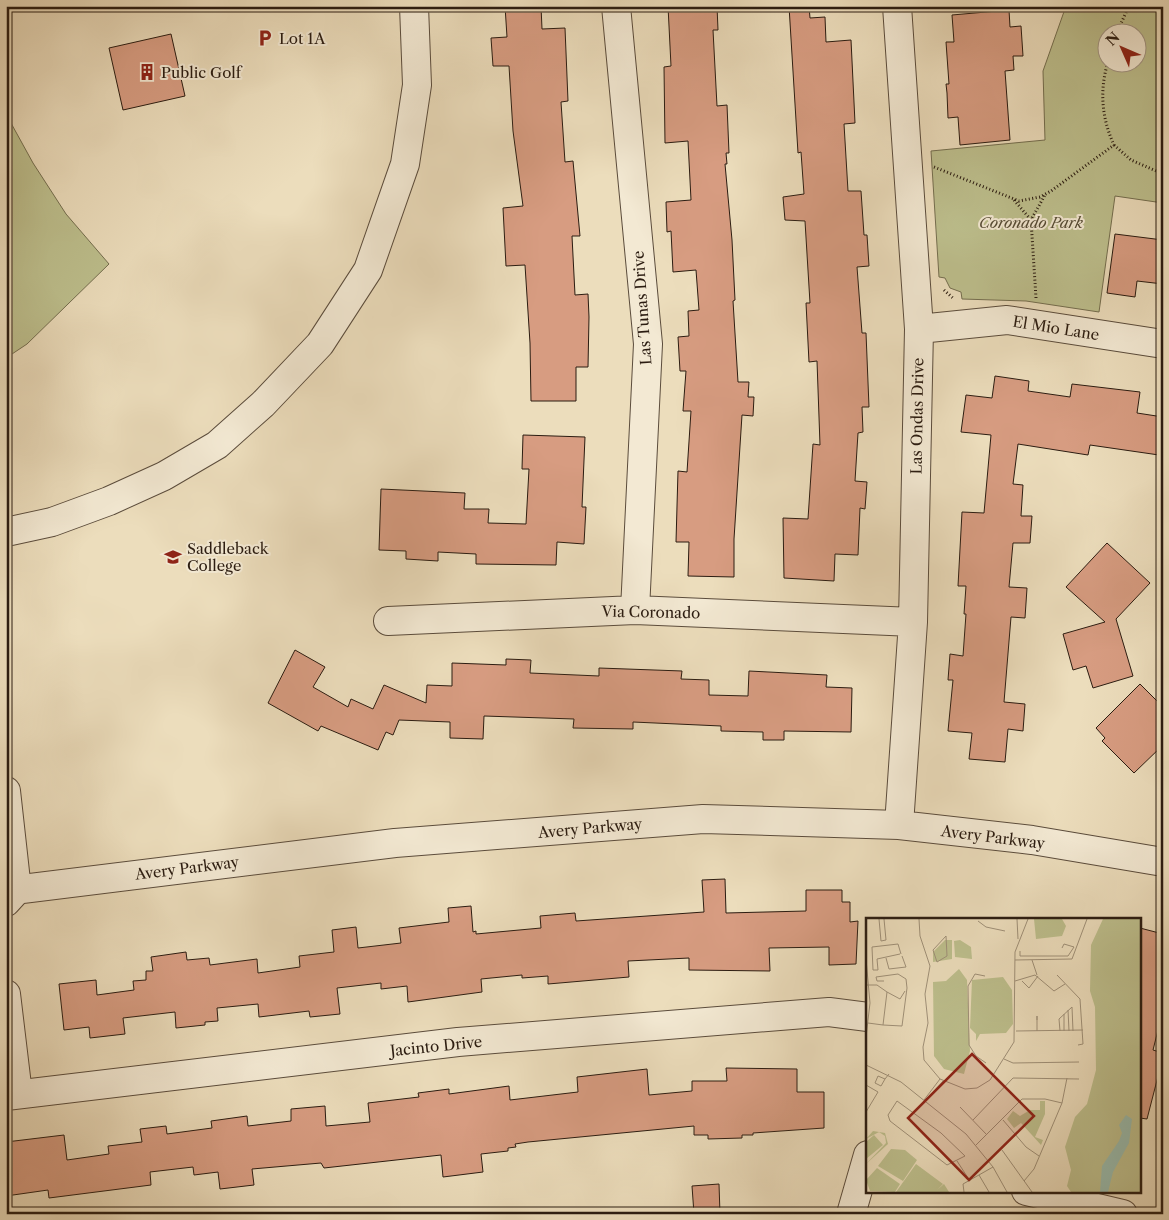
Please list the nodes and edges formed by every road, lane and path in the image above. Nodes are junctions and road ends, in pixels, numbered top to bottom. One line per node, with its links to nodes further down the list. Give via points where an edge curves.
1 (414, 6): 18 (street, via 417,85 405,164 368,270 320,344 263,404 218,445 164,476 109,501 52,522)
2 (616, 6): 19 (street, Las Tunas Drive, via 648,344)
3 (897, 6): 16 (street, Las Ondas Drive)
4 (1129, 6): 5 (path)
5 (1122, 22)
6 (1106, 72): 7 (path, via 1102,101)
7 (1114, 146): 9 (path, via 1132,160); 10 (path)
8 (928, 166): 11 (path)
9 (1163, 174)
10 (1045, 194): 11 (path, via 1019,201); 12 (path)
11 (1014, 199): 12 (path)
12 (1031, 220): 15 (path)
13 (941, 286): 14 (path)
14 (958, 301)
15 (1034, 306)
16 (919, 329): 17 (street, El Mio Lane, via 1007,320); 21 (street, Las Ondas Drive)
17 (1163, 344)
18 (6, 532)
19 (635, 610): 20 (street, Via Coronado); 21 (street, Via Coronado)
20 (388, 621)
21 (913, 622): 23 (street, Las Ondas Drive)
22 (6, 790): 25 (street, Avery Parkway)
23 (899, 825): 24 (street, Avery Parkway, via 1032,840); 25 (street, Avery Parkway, via 703,819 395,843)
24 (1163, 862)
25 (10, 894)
26 (6, 994): 28 (street)
27 (866, 1017): 28 (street, Jacinto Drive, via 829,1012 458,1042)
28 (12, 1095)
29 (866, 1162): 31 (street)
30 (1030, 1192): 32 (street)
31 (851, 1214)
32 (1123, 1214)

